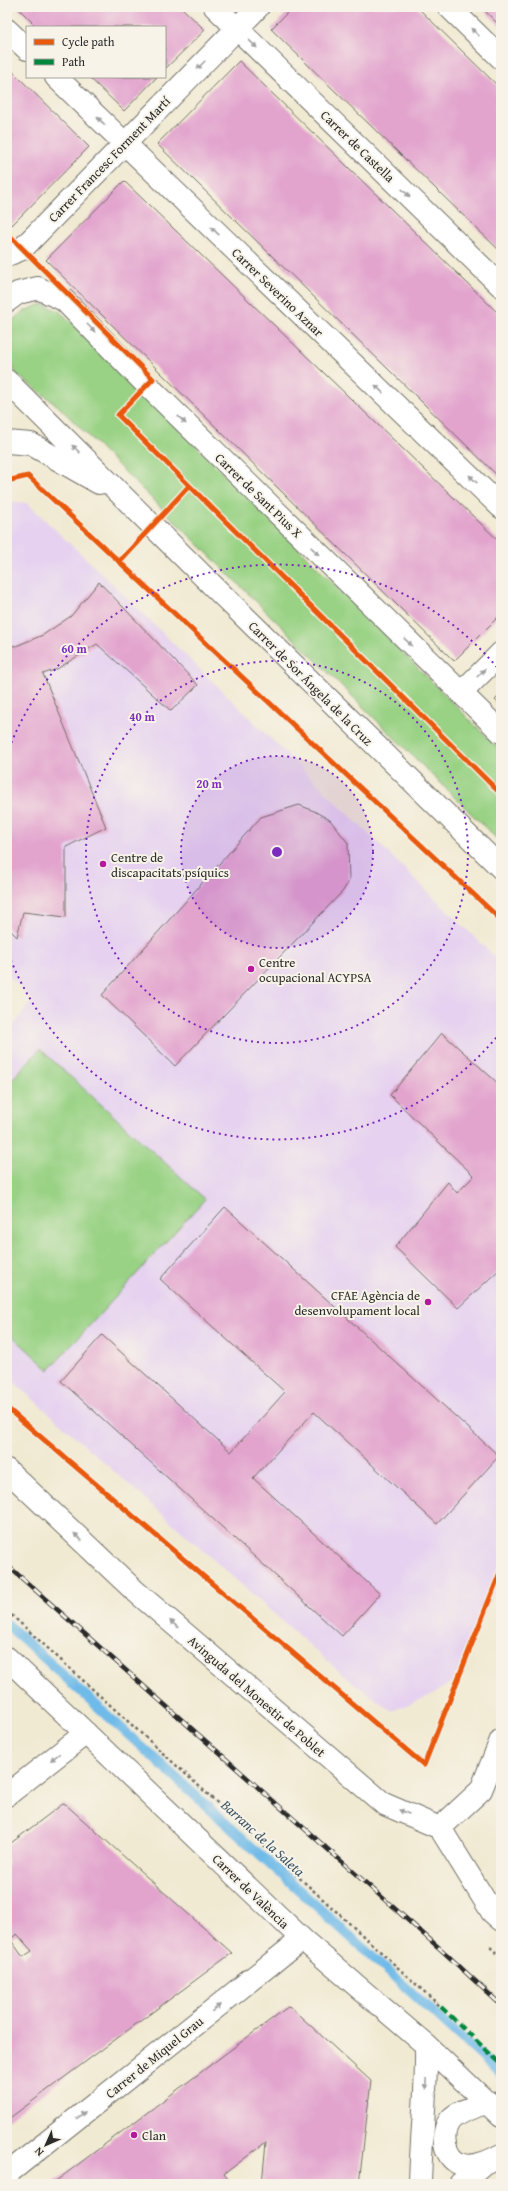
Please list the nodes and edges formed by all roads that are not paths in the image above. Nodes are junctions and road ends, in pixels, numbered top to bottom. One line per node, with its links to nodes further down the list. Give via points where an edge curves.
1 (215, 7): 4 (street, Carrer de Castella)
2 (258, 7): 4 (street, Carrer Francesc Forment Martí)
3 (449, 7): 7 (street, one-way to 3)
4 (237, 28): 9 (street, Carrer Francesc Forment Martí, one-way to 9); 11 (street, Carrer de Castella, one-way to 11)
5 (7, 30): 6 (street)
6 (26, 48)
7 (501, 58)
8 (57, 78): 9 (street, Carrer Severino Aznar, one-way to 8)
9 (124, 143): 10 (street, Carrer Francesc Forment Martí); 16 (street, Carrer Severino Aznar, one-way to 9)
10 (12, 249)
11 (501, 286)
12 (7, 302): 18 (street, Carrer de Sant Pius X, one-way to 18, via 18,293 38,288 64,300 157,396)
13 (7, 381): 15 (street, Carrer de Sor Ángela de la Cruz, one-way to 13)
14 (7, 442): 15 (street, Carrer de Sor Ángela de la Cruz, via 31,444)
15 (124, 497): 20 (street, Carrer de Sor Ángela de la Cruz)
16 (501, 507)
17 (501, 653): 18 (street, one-way to 17)
18 (461, 693): 19 (street, Carrer de Sant Pius X)
19 (501, 732)
20 (501, 868)
21 (7, 1470): 26 (street, Avinguda del Monestir de Poblet, one-way to 21, via 384,1804 134,1590)
22 (7, 1658): 23 (street, Carrer de València)
23 (86, 1733): 25 (street, one-way to 25); 28 (street, Carrer de València)
24 (501, 1740): 26 (street, via 481,1790)
25 (7, 1795)
26 (440, 1828): 27 (street, via 492,1912)
27 (501, 1920)
28 (302, 1940): 29 (street, Carrer de València); 35 (street, Carrer de Miquel Grau, one-way to 28)
29 (426, 2045): 30 (street, Carrer de València); 32 (street, one-way to 32, via 427,2086)
30 (494, 2109): 31 (street, via 460,2113 451,2119)
31 (446, 2128): 32 (street); 34 (street, via 446,2150)
32 (420, 2140): 34 (street); 36 (street)
33 (493, 2159): 34 (street, via 463,2165); 37 (street)
34 (453, 2160)
35 (7, 2174)
36 (420, 2184)
37 (460, 2184)

